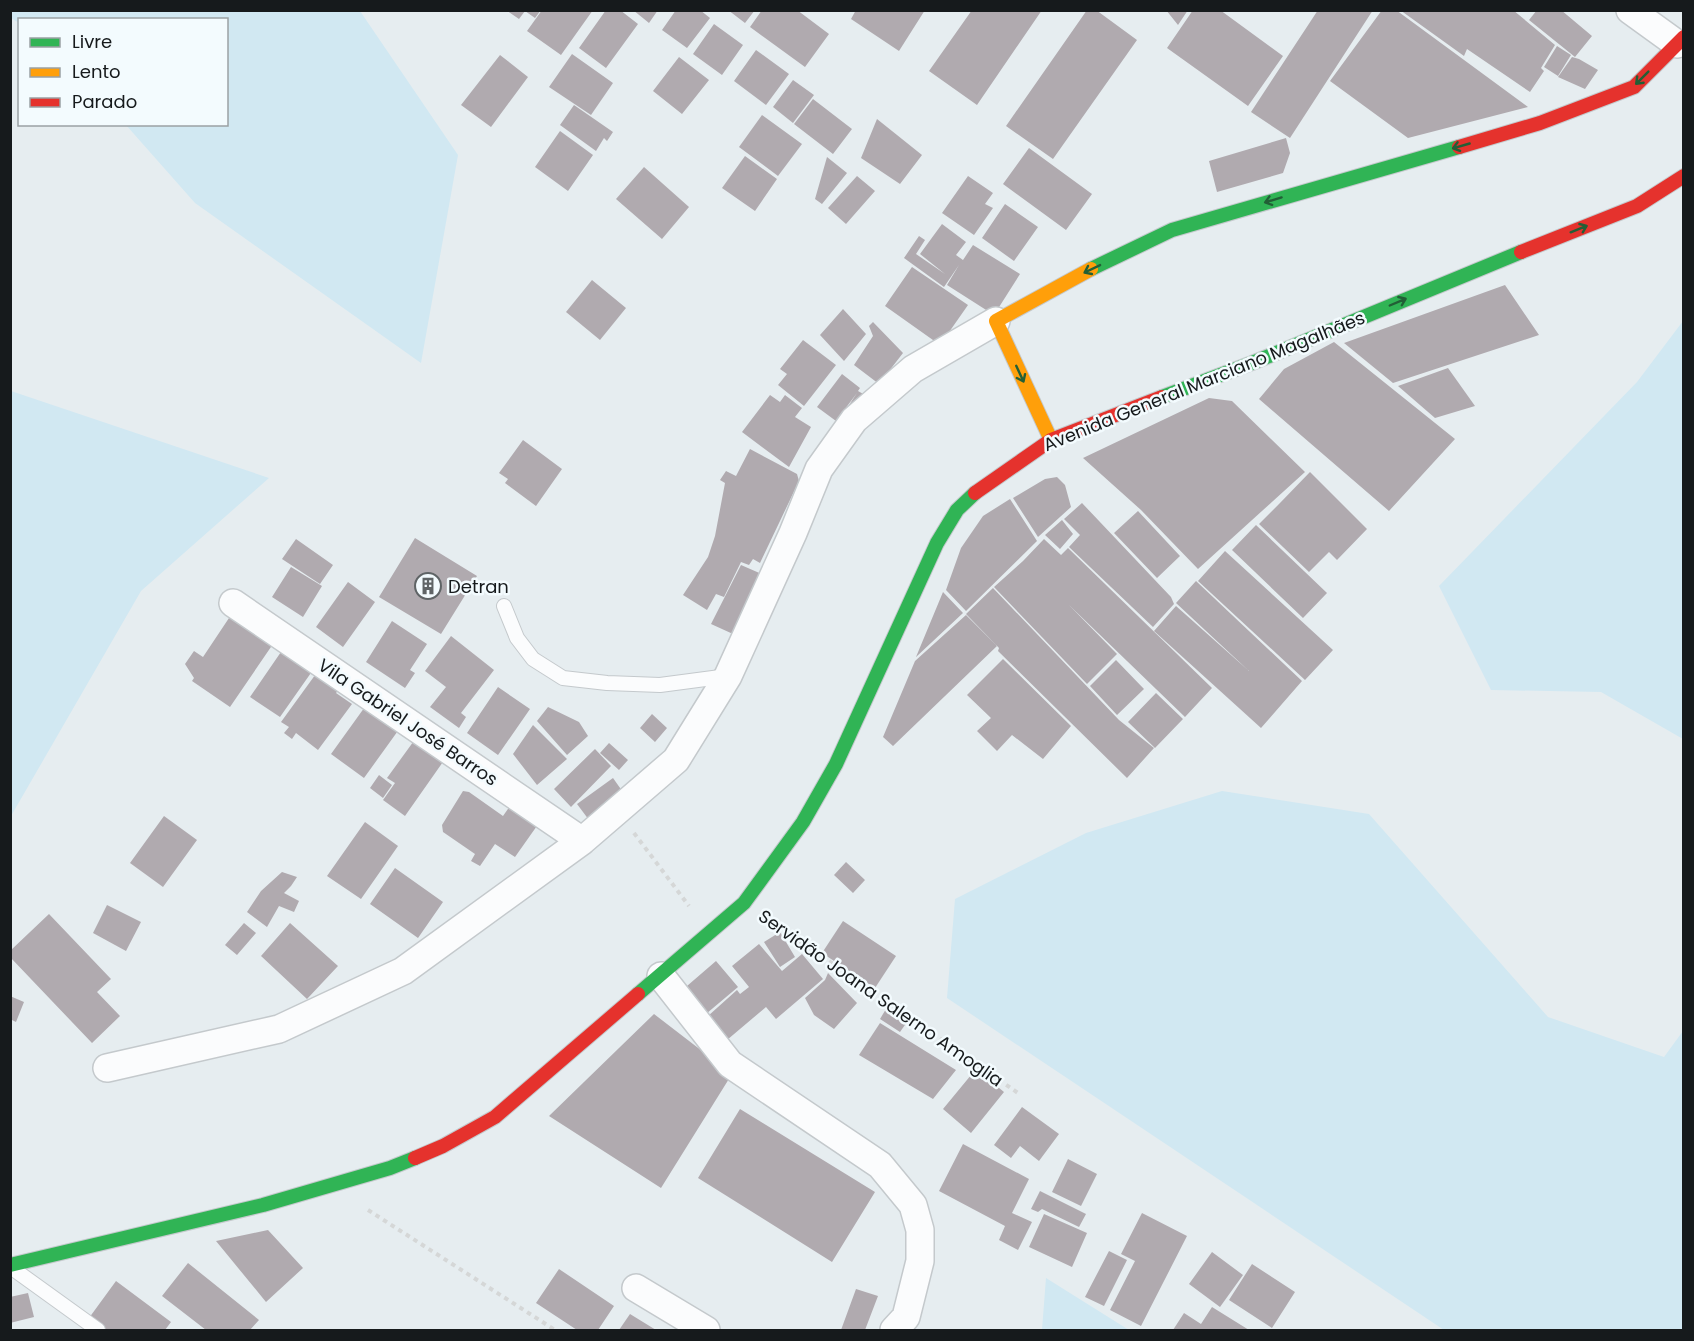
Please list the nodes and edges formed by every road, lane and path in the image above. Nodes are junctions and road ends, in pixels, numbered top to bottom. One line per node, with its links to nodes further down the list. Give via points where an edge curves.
1 (1630, 10): 2 (street)
2 (1680, 40): 4 (street, one-way to 4, via 1634,87 1540,123 1172,230 1080,274)
3 (1683, 176): 5 (street, Avenida General Marciano Magalhães, one-way to 3, via 1252,363 1637,206)
4 (996, 321): 5 (street, one-way to 5); 8 (street, via 913,369 854,420 819,469)
5 (1051, 440): 11 (street, Avenida General Marciano Magalhães, via 980,488 957,510 921,575 836,764 803,822)
6 (233, 603): 10 (street, Vila Gabriel José Barros)
7 (504, 606): 8 (lane, via 517,638 533,659 563,678 660,685)
8 (728, 676): 9 (street, via 676,760)
9 (617, 811): 10 (street); 12 (path)
10 (582, 841): 14 (street, via 403,971 279,1029)
11 (744, 903): 12 (street, Avenida General Marciano Magalhães); 15 (path, Servidão Joana Salerno Amoglia)
12 (710, 933): 13 (street, Avenida General Marciano Magalhães)
13 (661, 976): 16 (street, Avenida General Marciano Magalhães, via 495,1117 443,1146); 22 (street, via 730,1064 880,1166 913,1205 920,1230 920,1261 906,1317)
14 (107, 1068)
15 (1018, 1093)
16 (332, 1186): 17 (street, Avenida General Marciano Magalhães); 20 (path)
17 (10, 1266): 19 (lane)
18 (636, 1288): 21 (street)
19 (98, 1330)
20 (555, 1330)
21 (706, 1330)
22 (894, 1330)

